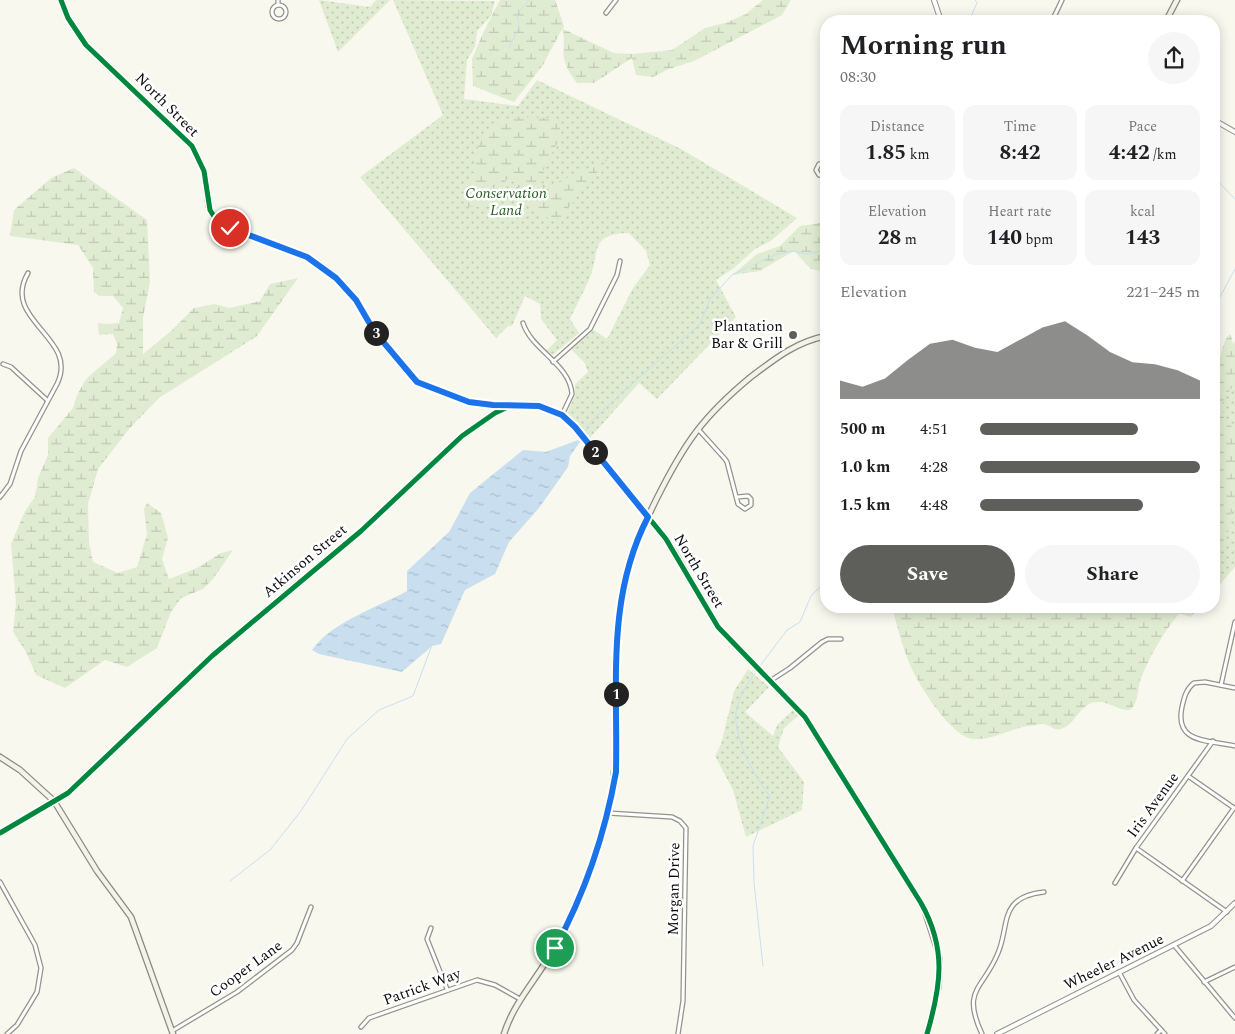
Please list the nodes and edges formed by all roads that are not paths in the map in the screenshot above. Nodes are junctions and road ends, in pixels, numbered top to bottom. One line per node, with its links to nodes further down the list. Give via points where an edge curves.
1 (61, 0): 23 (street, North Street, via 86,45 192,146 204,171 210,210 219,221 307,257 336,278 356,300 374,331 417,382 469,402)
2 (278, 0): 7 (street)
3 (934, 0): 9 (street)
4 (1062, 0): 10 (street)
5 (1177, 0): 11 (main road)
6 (615, 1): 8 (street)
7 (278, 5): 7 (street, via 285,12 279,18 272,12)
8 (606, 13)
9 (939, 15)
10 (1055, 15)
11 (1169, 15)
12 (1220, 123): 13 (street)
13 (1235, 132)
14 (820, 165): 15 (street, via 816,171)
15 (820, 176)
16 (620, 260): 20 (street, via 617,275 590,329)
17 (28, 273): 22 (street, via 21,288 22,306 29,320 54,346 61,366 60,378)
18 (523, 323): 20 (street, via 526,335)
19 (820, 338): 25 (main road, via 782,353 739,387)
20 (553, 362): 24 (street, via 568,378 571,387 570,401)
21 (3, 364): 22 (street, via 13,368)
22 (47, 400): 26 (street, via 17,459 10,484)
23 (510, 406): 24 (street, North Street, via 535,405); 38 (street, Atkinson Street, via 462,436 397,498 212,656 68,793)
24 (562, 415): 28 (street, North Street)
25 (697, 429): 27 (street, via 725,459); 28 (main road, via 683,448)
26 (0, 497)
27 (736, 497): 27 (street, via 748,496 751,505 747,509 742,508)
28 (648, 517): 31 (street, North Street, via 675,552 718,626); 40 (main road, via 629,560 621,594 617,637 616,772)
29 (1235, 622): 32 (street)
30 (841, 639): 31 (street, via 822,642)
31 (770, 682): 64 (street, North Street, via 795,705 811,727 928,916 939,951 940,971)
32 (1221, 685): 33 (street); 34 (street, via 1194,683 1188,689 1183,704 1182,726 1189,736)
33 (1235, 688)
34 (1213, 741): 35 (street); 37 (street, Iris Avenue)
35 (1235, 746)
36 (0, 758): 38 (main road, via 20,770)
37 (1188, 776): 39 (street); 42 (street, Iris Avenue)
38 (54, 801): 41 (street, Atkinson Street); 60 (main road, via 96,871 131,917)
39 (1234, 808): 43 (street)
40 (607, 813): 56 (main road, via 583,892 552,952); 63 (street, Morgan Drive, via 672,817 686,828 683,992)
41 (0, 833)
42 (1136, 848): 43 (street); 45 (street, Iris Avenue)
43 (1182, 881): 49 (street)
44 (0, 882): 61 (street, via 35,945 41,968 37,992 17,1025)
45 (1115, 883)
46 (1044, 892): 65 (street, via 1022,899 1005,918 998,955 975,992 972,1003)
47 (1235, 903): 49 (street, Wheeler Avenue)
48 (311, 907): 60 (street, Cooper Lane, via 298,943 292,950 238,992)
49 (1227, 913): 51 (street, Wheeler Avenue, via 1211,926)
50 (431, 928): 55 (street, via 427,939)
51 (1174, 945): 53 (street, Wheeler Avenue); 54 (street)
52 (1235, 967): 54 (street)
53 (1119, 972): 59 (street, via 1134,1000); 66 (street, Wheeler Avenue)
54 (1204, 982): 57 (street)
55 (447, 989): 56 (street, Patrick Way, via 477,980 495,985); 58 (street, Patrick Way, via 369,1018)
56 (520, 1000): 62 (main road)
57 (1235, 1018)
58 (361, 1027)
59 (1161, 1030): 67 (street); 68 (street)
60 (173, 1033)
61 (7, 1034)
62 (504, 1034)
63 (678, 1034)
64 (927, 1034)
65 (982, 1034)
66 (997, 1034)
67 (1157, 1034)
68 (1166, 1034)

